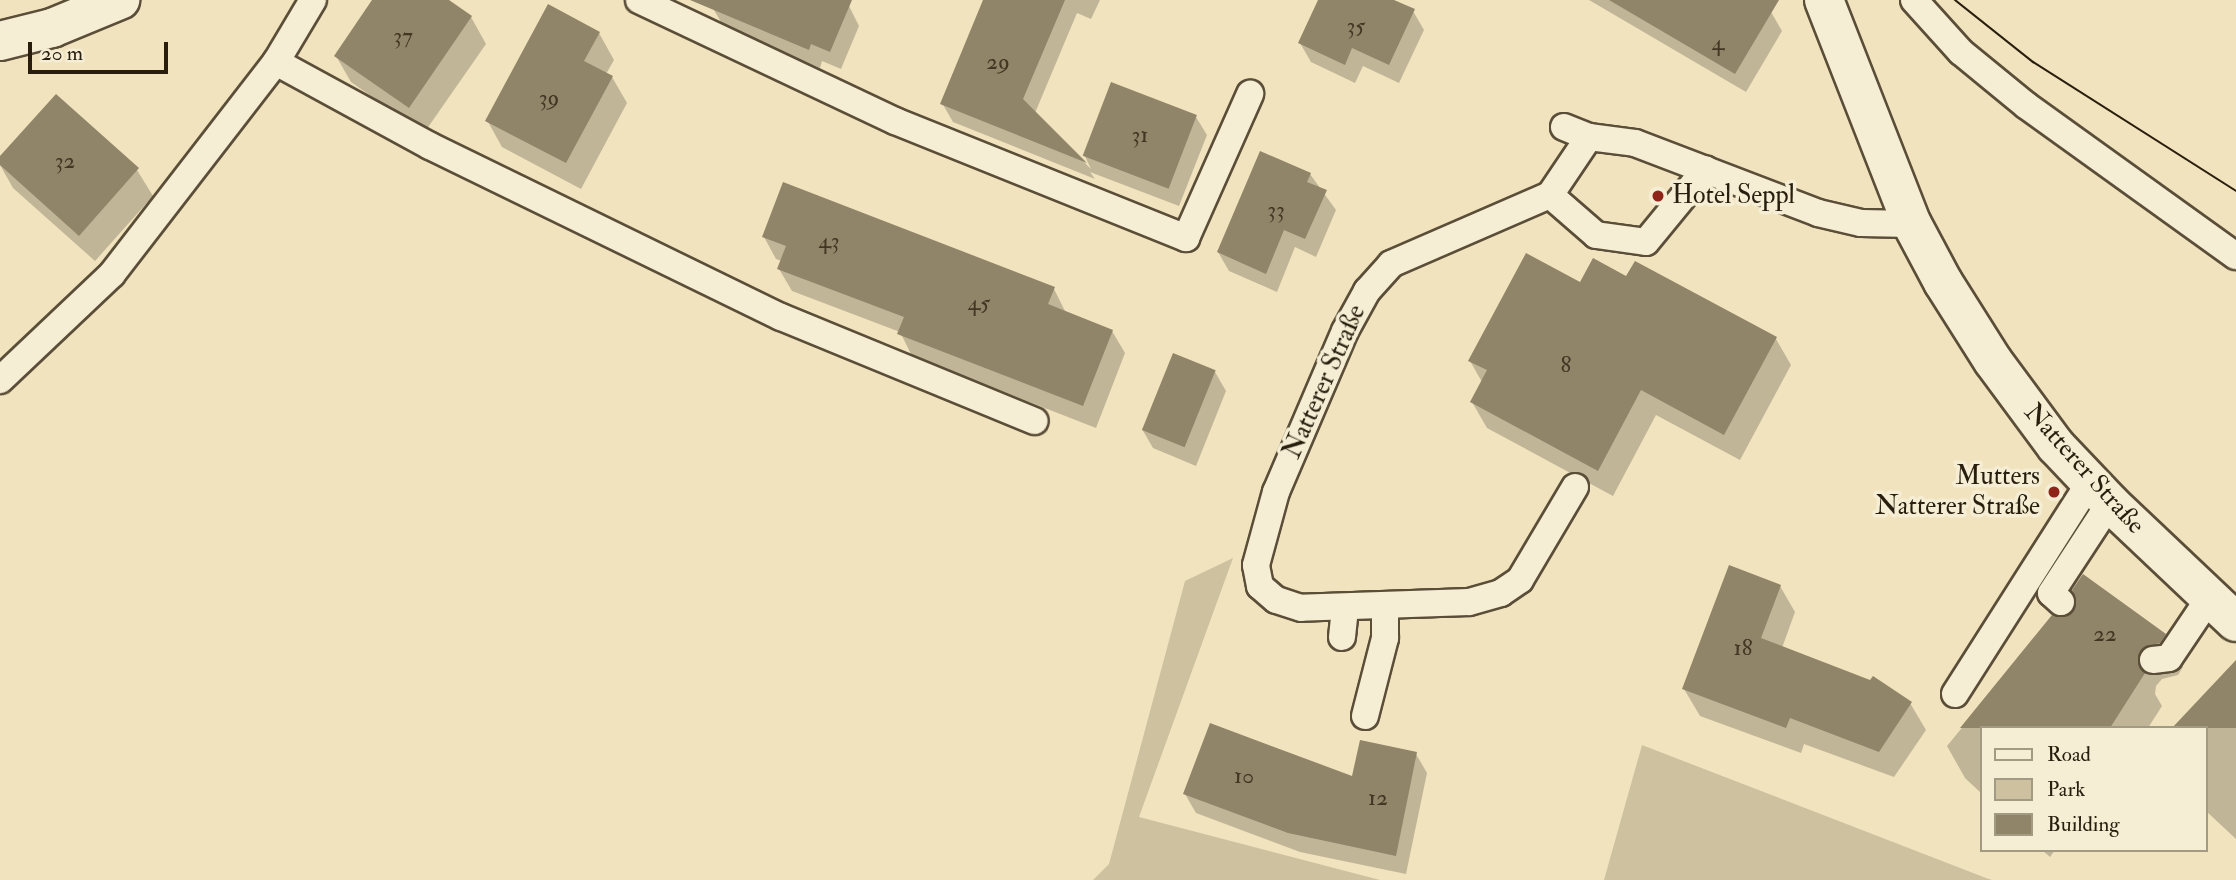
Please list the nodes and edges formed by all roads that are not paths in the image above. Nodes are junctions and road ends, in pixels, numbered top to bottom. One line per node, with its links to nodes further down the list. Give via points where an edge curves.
1 (120, 0): 6 (street, via 52,29)
2 (313, 0): 7 (lane)
3 (639, 0): 8 (lane, via 895,121 1186,238)
4 (1824, 0): 13 (street, Natterer Straße)
5 (1914, 0): 14 (lane, via 1961,52 2027,106)
6 (0, 41)
7 (276, 62): 15 (lane, via 112,274); 16 (lane, via 430,146 781,317)
8 (1250, 94)
9 (1564, 128): 10 (lane)
10 (1589, 137): 11 (lane, via 1635,143); 12 (lane)
11 (1706, 169): 12 (lane, via 1646,242 1597,235); 13 (lane, via 1818,214 1861,223)
12 (1549, 195): 20 (lane, Natterer Straße, via 1391,264 1367,291 1345,331 1276,492 1256,565 1261,586 1276,600 1301,608)
13 (1912, 224): 18 (street, Natterer Straße, via 1993,361 2056,446)
14 (2236, 256)
15 (0, 380)
16 (1035, 421)
17 (1575, 487): 21 (lane, Natterer Straße, via 1520,580 1501,593 1469,602)
18 (2100, 492): 19 (lane, via 2051,593); 22 (street, Natterer Straße); 25 (lane)
19 (2061, 602)
20 (1345, 607): 21 (lane, Natterer Straße); 23 (lane)
21 (1385, 607): 26 (lane, via 1385,638)
22 (2223, 610): 24 (lane, via 2169,658)
23 (1342, 637)
24 (2153, 660)
25 (1955, 694)
26 (1365, 716)

